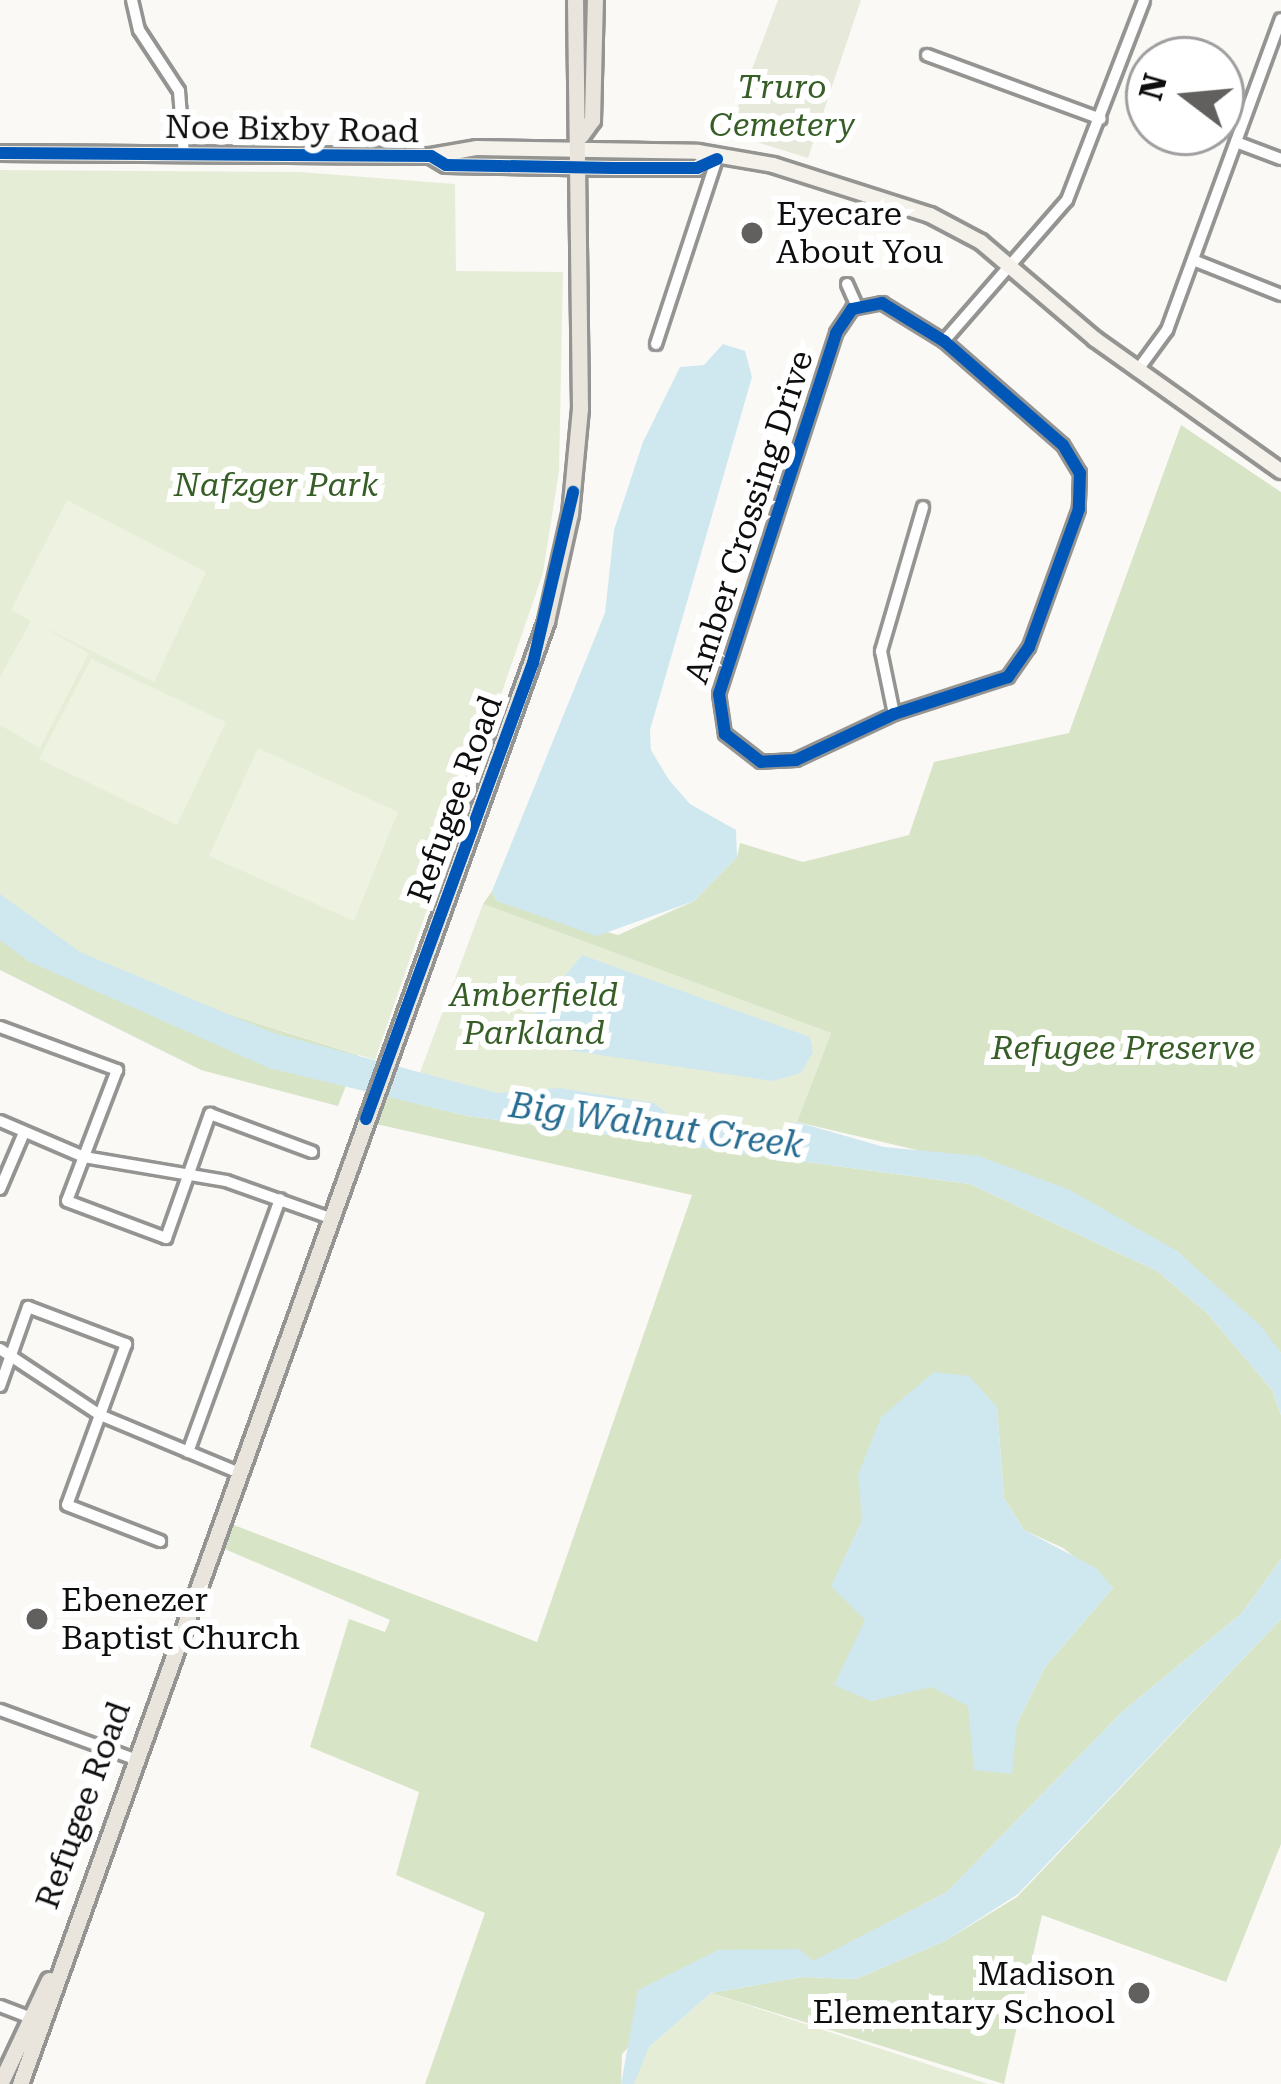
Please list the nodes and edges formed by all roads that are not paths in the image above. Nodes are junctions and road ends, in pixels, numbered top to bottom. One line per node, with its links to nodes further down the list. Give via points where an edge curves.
1 (132, 0): 12 (street, via 139,30 178,91)
2 (575, 0): 10 (main road, via 571,120)
3 (595, 0): 10 (main road, via 592,120)
4 (1144, 0): 8 (street)
5 (1281, 20): 7 (street)
6 (927, 55): 8 (street)
7 (1245, 118)
8 (1101, 119): 17 (street, via 1067,200)
9 (1245, 145): 15 (street)
10 (582, 151): 12 (street, Noe Bixby Road); 14 (street, Noe Bixby Road, via 698,152); 35 (main road, Refugee Road, via 580,408 565,544 533,663)
11 (0, 153): 12 (street, Noe Bixby Road)
12 (184, 154)
13 (1231, 156): 16 (street)
14 (712, 159): 17 (street, Noe Bixby Road, via 772,165 930,215); 22 (street)
15 (1281, 159)
16 (1192, 260): 19 (street); 23 (street, via 1167,331)
17 (1011, 266): 21 (street); 23 (street, Noe Bixby Road)
18 (847, 284): 20 (street)
19 (1281, 295)
20 (857, 306): 21 (street, via 882,303); 26 (street, Amber Crossing Drive, via 842,320 797,438 774,540 719,694 719,720 735,747 784,763)
21 (944, 340): 26 (street, via 1063,445 1082,485 1014,670 995,686)
22 (656, 344)
23 (1137, 371): 24 (street, Noe Bixby Road)
24 (1281, 471)
25 (923, 507): 26 (street, via 880,663)
26 (894, 714)
27 (0, 1027): 31 (street, via 117,1070)
28 (0, 1121): 29 (street)
29 (23, 1135): 31 (street); 33 (street)
30 (312, 1152): 32 (street, via 210,1114)
31 (84, 1157): 32 (street); 32 (street, via 67,1201 166,1238)
32 (189, 1173): 34 (street)
33 (0, 1189)
34 (280, 1199): 35 (street); 39 (street)
35 (330, 1218): 40 (main road, Refugee Road)
36 (5, 1353): 37 (street); 38 (street); 38 (street, via 28,1307 126,1344)
37 (0, 1386)
38 (100, 1414): 39 (street); 41 (street, via 67,1505)
39 (188, 1452): 40 (street)
40 (237, 1472): 43 (main road, Refugee Road)
41 (160, 1540)
42 (0, 1710): 43 (street)
43 (132, 1758): 45 (main road, Refugee Road)
44 (0, 2006): 45 (street)
45 (36, 2020): 46 (main road, Refugee Road); 47 (main road, Refugee Road)
46 (0, 2084)
47 (20, 2084)

